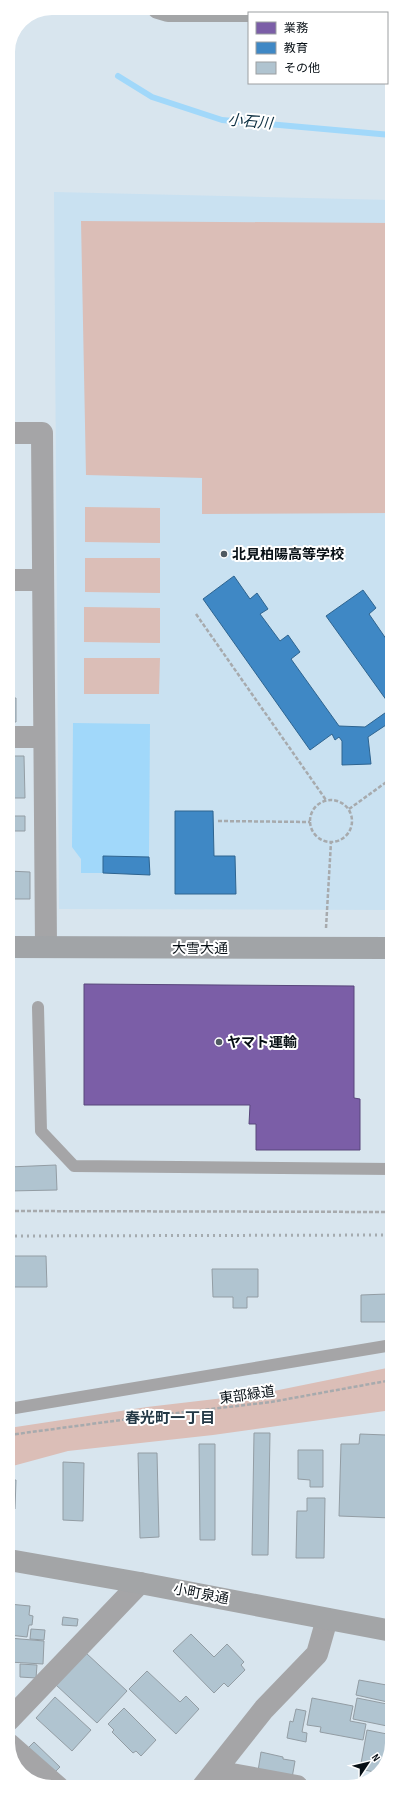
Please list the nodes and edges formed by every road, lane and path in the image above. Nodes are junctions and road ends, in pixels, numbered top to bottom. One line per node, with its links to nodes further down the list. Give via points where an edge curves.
1 (15, 433): 3 (street, via 42,433)
2 (15, 580): 3 (street)
3 (42, 580): 6 (street)
4 (196, 614): 8 (path)
5 (15, 737): 6 (street)
6 (43, 737): 14 (street)
7 (385, 783): 9 (path)
8 (326, 800): 9 (path, via 342,802); 11 (path, via 318,803 312,810)
9 (349, 809): 12 (path, via 352,816 350,832 344,838)
10 (218, 821): 11 (path)
11 (310, 822): 12 (path, via 313,834)
12 (331, 842): 15 (path, via 326,910)
13 (15, 947): 14 (highway, 大雪大通)
14 (46, 947): 15 (highway, 大雪大通)
15 (327, 948): 16 (highway, 大雪大通)
16 (385, 948)
17 (38, 1007): 18 (lane, via 41,1131 74,1166)
18 (385, 1169)
19 (15, 1211): 20 (path)
20 (385, 1212)
21 (385, 1346): 23 (lane)
22 (385, 1381): 24 (path, 東部緑道, via 271,1402)
23 (15, 1408)
24 (15, 1434)
25 (15, 1561): 26 (street, 小町泉通)
26 (140, 1583): 27 (street, 小町泉通); 29 (street)
27 (327, 1618): 28 (street, 小町泉通); 31 (street, via 317,1654 264,1710)
28 (385, 1630)
29 (15, 1714)
30 (16, 1750): 32 (street)
31 (209, 1779): 33 (street)
32 (50, 1780)
33 (221, 1780)

